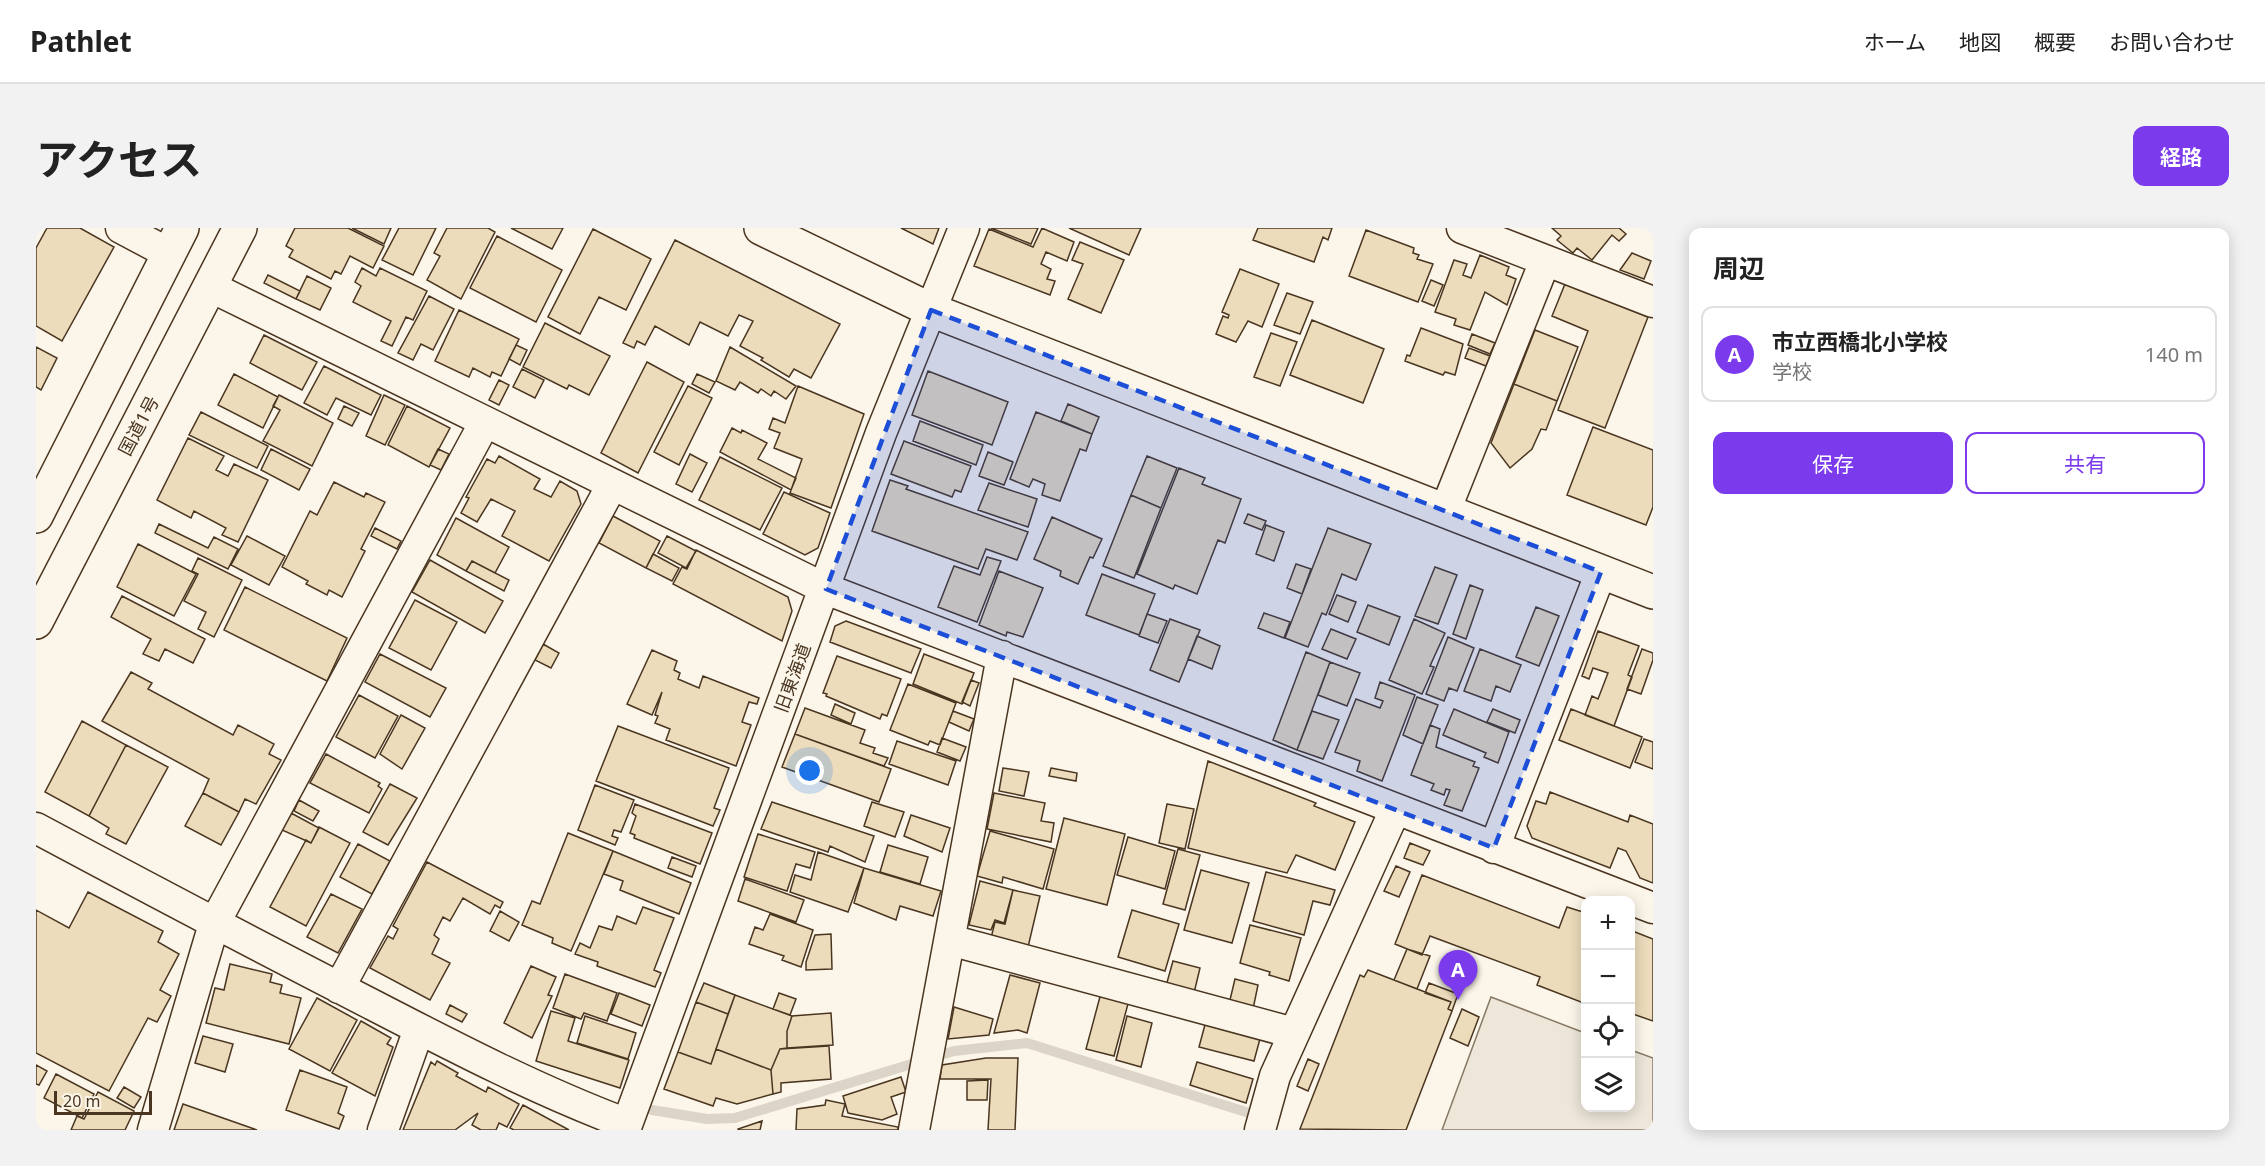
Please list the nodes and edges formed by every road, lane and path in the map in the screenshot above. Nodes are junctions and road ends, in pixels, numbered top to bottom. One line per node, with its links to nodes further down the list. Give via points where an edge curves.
1 (121, 228): 6 (street)
2 (240, 228): 8 (main road, 国道1号)
3 (761, 228): 10 (main road)
4 (964, 228): 10 (street, 旧東海道)
5 (1462, 228): 7 (street)
6 (176, 241): 12 (main road)
7 (1545, 261): 9 (street); 14 (street)
8 (211, 287): 11 (street); 19 (main road, 国道1号)
9 (1653, 302)
10 (931, 310): 14 (main road); 17 (street, 旧東海道, via 881,433)
11 (485, 422): 13 (street); 25 (street)
12 (44, 482): 15 (main road)
13 (612, 485): 17 (street); 27 (street)
14 (1445, 511): 16 (main road)
15 (36, 516)
16 (1601, 572): 18 (main road); 23 (street)
17 (826, 589): 20 (street); 30 (street, 旧東海道)
18 (1653, 592)
19 (36, 622)
20 (1002, 656): 21 (street); 26 (street)
21 (1395, 810): 23 (street); 29 (street)
22 (36, 828): 25 (street)
23 (1494, 848): 24 (street)
24 (1653, 908)
25 (214, 924): 27 (street); 31 (street)
26 (950, 940): 29 (street); 33 (street)
27 (339, 988): 28 (street)
28 (419, 1029): 30 (street, via 561,1100); 32 (street)
29 (1294, 1033): 34 (street, via 1275,1076)
30 (626, 1127)
31 (153, 1130)
32 (384, 1130)
33 (914, 1130)
34 (1260, 1130)

